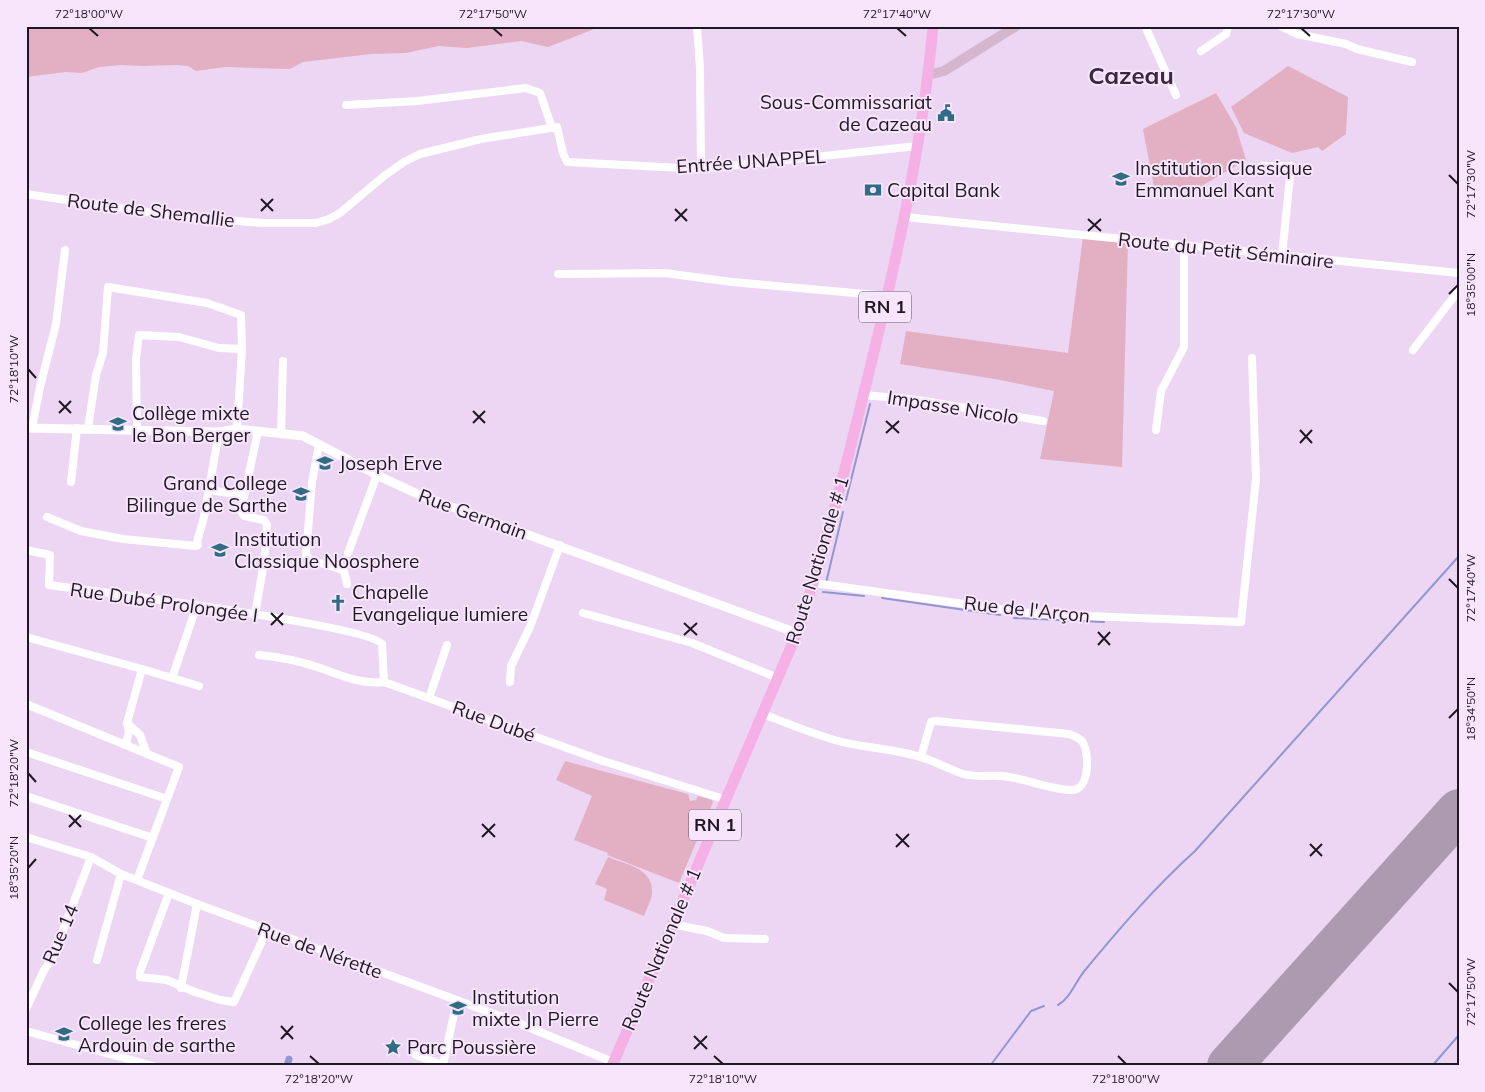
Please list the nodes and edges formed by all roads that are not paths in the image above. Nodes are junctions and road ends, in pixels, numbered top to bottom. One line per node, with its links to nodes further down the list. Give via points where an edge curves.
1 (697, 26): 15 (street)
2 (933, 26): 9 (main road, Route Nationale # 1 / RN 1)
3 (1016, 26): 9 (main road, via 944,71)
4 (1145, 26): 10 (street)
5 (1228, 26): 7 (street, via 1226,34)
6 (1280, 26): 8 (street, via 1298,34)
7 (1201, 51)
8 (1412, 62)
9 (928, 75): 13 (main road, Route Nationale # 1 / RN 1)
10 (1176, 95)
11 (346, 105): 12 (street, Entrée UNAPPEL, via 417,101 526,88 540,93)
12 (554, 127): 15 (street, Entrée UNAPPEL, via 567,162); 16 (street, Route de Shemallie, via 481,138 420,154 384,176 340,213 316,223 263,223 174,216)
13 (917, 146): 15 (street, Entrée UNAPPEL); 17 (main road, Route Nationale # 1 / RN 1)
14 (1262, 166): 20 (street, via 1291,166)
15 (701, 168)
16 (26, 194)
17 (905, 217): 18 (street, Route du Petit Séminaire); 24 (main road, Route Nationale # 1 / RN 1)
18 (1184, 246): 20 (street, Route du Petit Séminaire); 36 (street, via 1184,347 1161,391)
19 (65, 250): 31 (street, via 56,324)
20 (1282, 256): 21 (street, Route du Petit Séminaire)
21 (1459, 273)
22 (558, 274): 24 (street, via 665,273)
23 (1459, 290): 26 (street)
24 (888, 296): 29 (main road, Route Nationale # 1 / RN 1)
25 (242, 349): 33 (street, via 241,314 207,303 108,286 103,354 96,375); 34 (street); 35 (street, via 219,348 179,337 139,335 136,358)
26 (1413, 350)
27 (1252, 358): 49 (street, Rue de l'Arçon, via 1256,480 1241,622 1036,614)
28 (283, 361): 39 (street)
29 (864, 394): 30 (street, Impasse Nicolo); 49 (main road, Route Nationale # 1 / RN 1)
30 (1043, 421)
31 (29, 428): 32 (street, Rue Germain)
32 (77, 428): 33 (street, Rue Germain); 42 (street)
33 (88, 428): 35 (street, Rue Germain)
34 (237, 429): 37 (street, Rue Germain); 38 (street, Rue Germain)
35 (137, 430): 38 (street, Rue Germain)
36 (1156, 430)
37 (258, 431): 39 (street, Rue Germain); 44 (street)
38 (219, 432): 43 (street)
39 (281, 433): 40 (street, Rue Germain, via 303,436)
40 (320, 446): 41 (street, Rue Germain); 50 (street, via 312,482 306,555 310,560 344,571)
41 (377, 475): 46 (street, Rue Germain, via 451,508); 48 (street)
42 (71, 482)
43 (208, 490): 44 (street); 45 (street, via 196,546 123,539 81,531)
44 (244, 495): 53 (street, via 241,511 244,516 264,520 267,525)
45 (47, 517)
46 (560, 545): 54 (street, Rue Germain); 62 (street, via 530,627 511,666)
47 (26, 550): 51 (street, Rue Dubé Prolongée I, via 50,555 49,585)
48 (348, 553)
49 (814, 582): 54 (main road, Route Nationale # 1 / RN 1)
50 (347, 584)
51 (197, 605): 53 (street, Rue Dubé Prolongée I); 59 (street)
52 (583, 613): 60 (street, via 692,643)
53 (255, 615): 61 (street, Rue Dubé Prolongée I, via 326,626 380,641)
54 (797, 633): 60 (main road, Route Nationale # 1 / RN 1)
55 (26, 637): 58 (street)
56 (447, 645): 64 (street)
57 (259, 655): 61 (street, Rue Dubé, via 284,657 374,684)
58 (142, 669): 59 (street); 67 (street)
59 (172, 678): 63 (street)
60 (778, 678): 66 (main road, Route Nationale # 1 / RN 1)
61 (384, 682): 64 (street, Rue Dubé)
62 (510, 682)
63 (199, 686)
64 (429, 698): 74 (street, Rue Dubé, via 603,761)
65 (26, 704): 68 (street)
66 (763, 714): 71 (street, via 841,742); 74 (main road, Route Nationale # 1 / RN 1)
67 (127, 722): 68 (street); 70 (street, via 140,735)
68 (126, 745): 70 (street)
69 (26, 752): 73 (street)
70 (147, 754): 73 (street, via 179,767)
71 (920, 757): 71 (street, via 964,774 1008,777 1065,790 1076,790 1082,786 1087,766 1084,744 1069,734 936,721 931,722 928,728)
72 (26, 796): 76 (street)
73 (167, 799): 76 (street)
74 (727, 800): 82 (main road, Route Nationale # 1 / RN 1)
75 (26, 837): 77 (street, Rue de Nérette)
76 (153, 838): 79 (street)
77 (90, 857): 78 (street, Rue de Nérette); 88 (street, Rue 14, via 52,959)
78 (121, 874): 79 (street, Rue de Nérette); 85 (street)
79 (137, 880): 80 (street, Rue de Nérette)
80 (169, 893): 81 (street, Rue de Nérette); 86 (street, via 140,976 167,980)
81 (196, 904): 83 (street, Rue de Nérette); 86 (street)
82 (671, 924): 84 (street, via 724,938); 91 (main road, Route Nationale # 1 / RN 1)
83 (267, 930): 86 (street, via 234,1002); 87 (street, Rue de Nérette)
84 (765, 939)
85 (97, 960)
86 (181, 988)
87 (457, 1000): 91 (street, Rue de Nérette); 92 (street)
88 (26, 1009)
89 (26, 1031): 93 (street)
90 (416, 1055): 92 (street)
91 (613, 1064)
92 (444, 1065)
93 (152, 1066)

